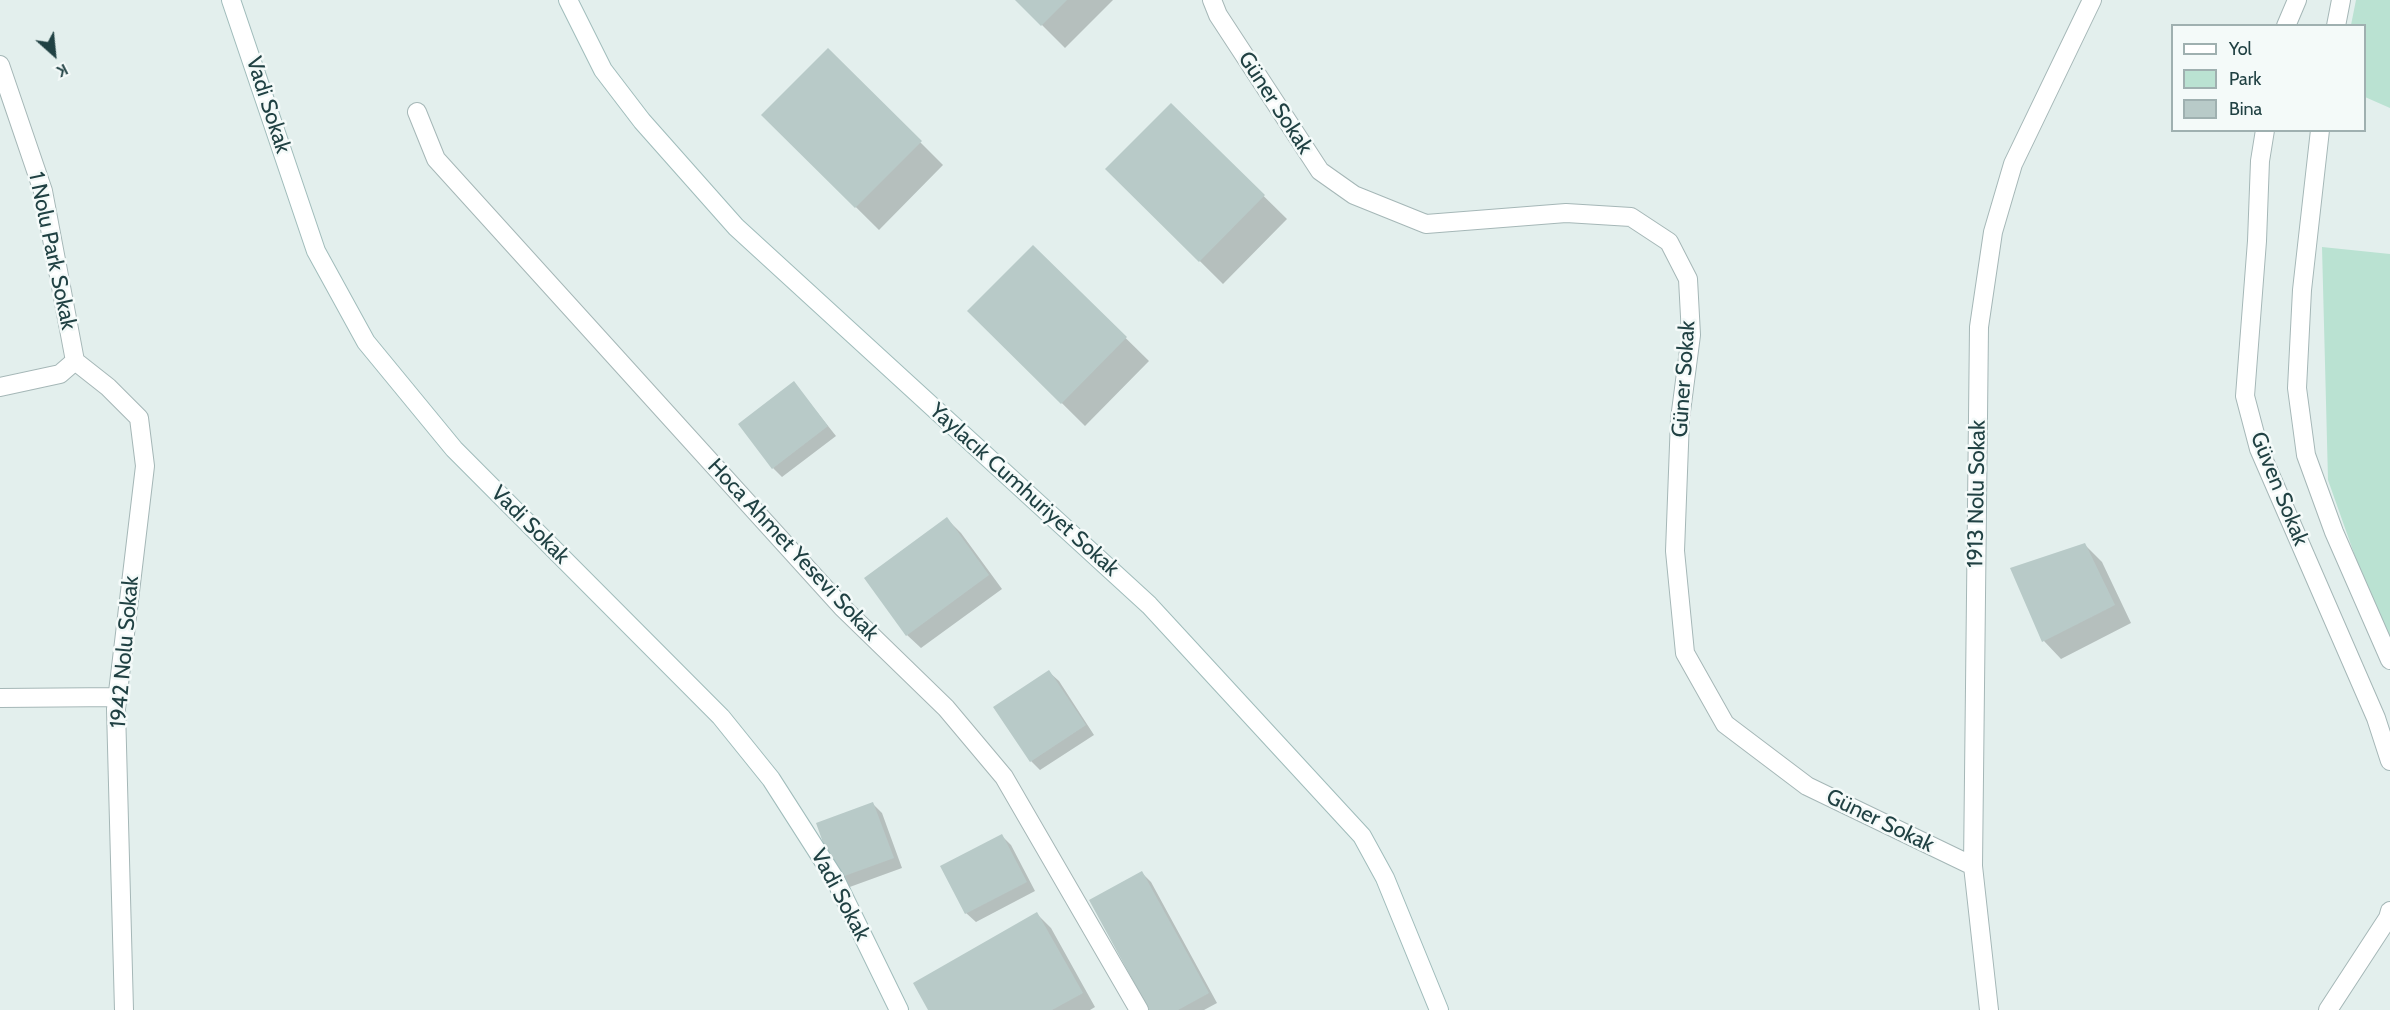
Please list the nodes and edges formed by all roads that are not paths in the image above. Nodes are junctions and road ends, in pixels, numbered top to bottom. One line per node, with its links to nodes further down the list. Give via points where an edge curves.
1 (231, 0): 22 (street, Vadi Sokak, via 316,251 366,342 454,448 721,717 771,779 835,879)
2 (568, 0): 24 (street, Yaylacık Cumhuriyet Sokak, via 603,70 642,121 736,226 1149,605 1362,836 1385,878)
3 (1212, 0): 19 (street, Güner Sokak, via 1320,171 1354,195 1426,224 1566,213 1631,217 1669,242 1688,279 1691,335 1680,419 1675,551 1685,653 1725,724 1807,786)
4 (2092, 0): 19 (street, 1913 Nolu Sokak, via 2013,164 1993,232 1979,327)
5 (2297, 0): 7 (street)
6 (2341, 0): 8 (street)
7 (2287, 24)
8 (2336, 24)
9 (0, 65): 13 (street, 1 Nolu Park Sokak, via 43,191)
10 (417, 112): 23 (street, Hoca Ahmet Yesevi Sokak, via 436,159 842,607 946,708 1004,777)
11 (2265, 132): 18 (street, Güven Sokak, via 2245,396 2259,449 2376,718)
12 (2320, 132): 15 (street, Güven Sokak, via 2302,290 2297,388 2300,411 2306,455 2334,532)
13 (75, 361): 14 (street, 1 Nolu Park Sokak, via 60,374); 16 (street, 1942 Nolu Sokak, via 139,418 145,466)
14 (0, 387)
15 (2390, 660)
16 (118, 697): 17 (street); 21 (street, 1942 Nolu Sokak)
17 (0, 698)
18 (2390, 761)
19 (1973, 866): 25 (street, 1913 Nolu Sokak)
20 (2390, 911): 26 (street)
21 (123, 1010)
22 (899, 1010)
23 (1139, 1010)
24 (1439, 1010)
25 (1989, 1010)
26 (2328, 1010)

